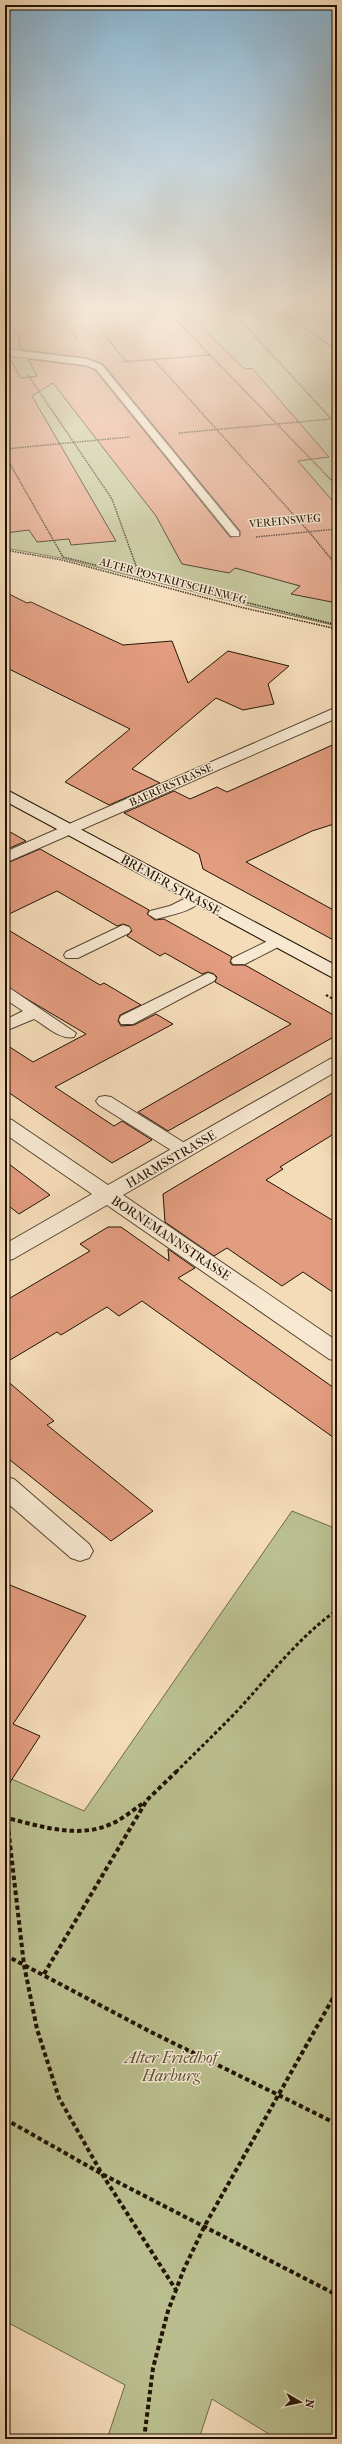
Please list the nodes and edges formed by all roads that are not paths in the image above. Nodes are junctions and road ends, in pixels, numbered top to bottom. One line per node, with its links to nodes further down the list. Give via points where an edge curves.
1 (144, 422): 2 (lane, VEREINSWEG)
2 (235, 534)
3 (337, 712): 5 (street, BAERERSTRASSE)
4 (5, 794): 5 (street, BREMER STRASSE)
5 (70, 830): 6 (street, BAERERSTRASSE); 7 (street, BREMER STRASSE)
6 (5, 858)
7 (196, 898): 8 (lane); 10 (street, BREMER STRASSE)
8 (165, 914)
9 (126, 934): 11 (lane)
10 (276, 942): 12 (lane); 13 (street, BREMER STRASSE)
11 (77, 958)
12 (238, 961)
13 (337, 974)
14 (208, 978): 17 (lane)
15 (5, 992): 16 (lane)
16 (35, 1012): 18 (lane); 19 (lane)
17 (127, 1020)
18 (5, 1026)
19 (68, 1033)
20 (337, 1063): 23 (street, HARMSSTRASSE)
21 (105, 1101): 23 (lane)
22 (5, 1124): 24 (street, BORNEMANNSTRASSE)
23 (185, 1151): 24 (street, HARMSSTRASSE)
24 (108, 1195): 25 (street, HARMSSTRASSE); 26 (street, BORNEMANNSTRASSE)
25 (5, 1254)
26 (337, 1353)
27 (5, 1486): 28 (street)
28 (80, 1551)

